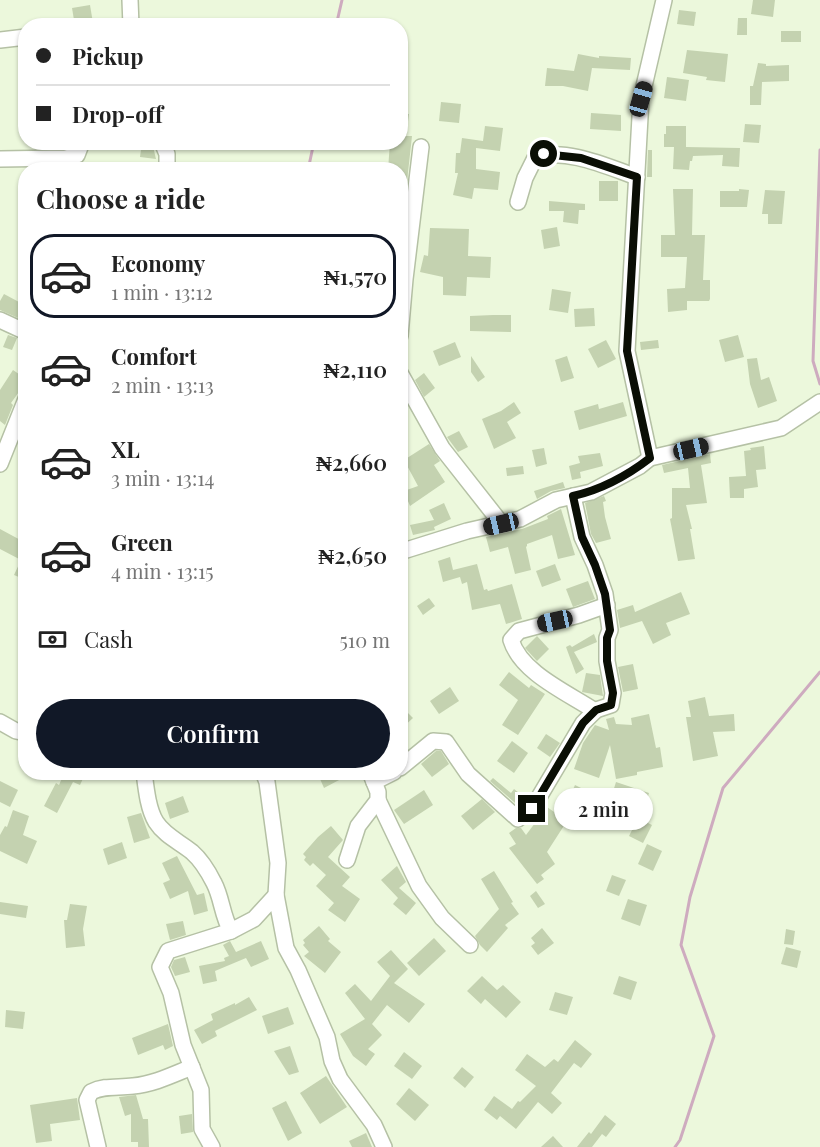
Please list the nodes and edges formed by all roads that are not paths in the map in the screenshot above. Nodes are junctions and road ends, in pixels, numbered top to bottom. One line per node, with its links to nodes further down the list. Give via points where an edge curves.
1 (130, 0): 3 (street)
2 (664, 0): 9 (street, via 641,99)
3 (131, 18)
4 (18, 38): 5 (street)
5 (0, 40)
6 (421, 147): 11 (street)
7 (79, 150): 8 (street, via 77,155 66,158)
8 (0, 159)
9 (637, 177): 10 (street, via 581,158 544,154 535,158); 17 (street, via 627,351)
10 (518, 202)
11 (408, 254)
12 (0, 320): 13 (street)
13 (18, 328)
14 (408, 387): 20 (street, via 442,448)
15 (820, 402): 17 (street, via 781,428)
16 (18, 430): 18 (street)
17 (650, 458): 19 (street, via 591,492)
18 (0, 464)
19 (573, 496): 20 (street); 22 (street, via 582,537)
20 (501, 524): 21 (street)
21 (408, 549)
22 (607, 605): 23 (street, via 607,661 613,693 611,705); 23 (street, via 519,630 511,640 513,649 531,668)
23 (595, 711): 31 (street, via 583,723)
24 (0, 722): 25 (street)
25 (18, 731)
26 (408, 761): 32 (street, via 433,741 446,742 468,774)
27 (145, 780): 35 (street, via 155,821 164,833 194,853 214,882)
28 (266, 780): 34 (street, via 278,863)
29 (373, 780): 30 (street)
30 (378, 800): 33 (street, via 358,826); 36 (street, via 419,886 442,918)
31 (532, 809)
32 (518, 819)
33 (347, 860)
34 (276, 895): 35 (street, via 254,919); 40 (street, via 286,948 327,1037 340,1080 374,1125)
35 (231, 931): 37 (street, via 168,951 160,967)
36 (470, 945)
37 (192, 1067): 38 (street, via 159,1081 91,1092 87,1100); 39 (street, via 201,1090 202,1129)
38 (98, 1147)
39 (212, 1147)
40 (384, 1147)

